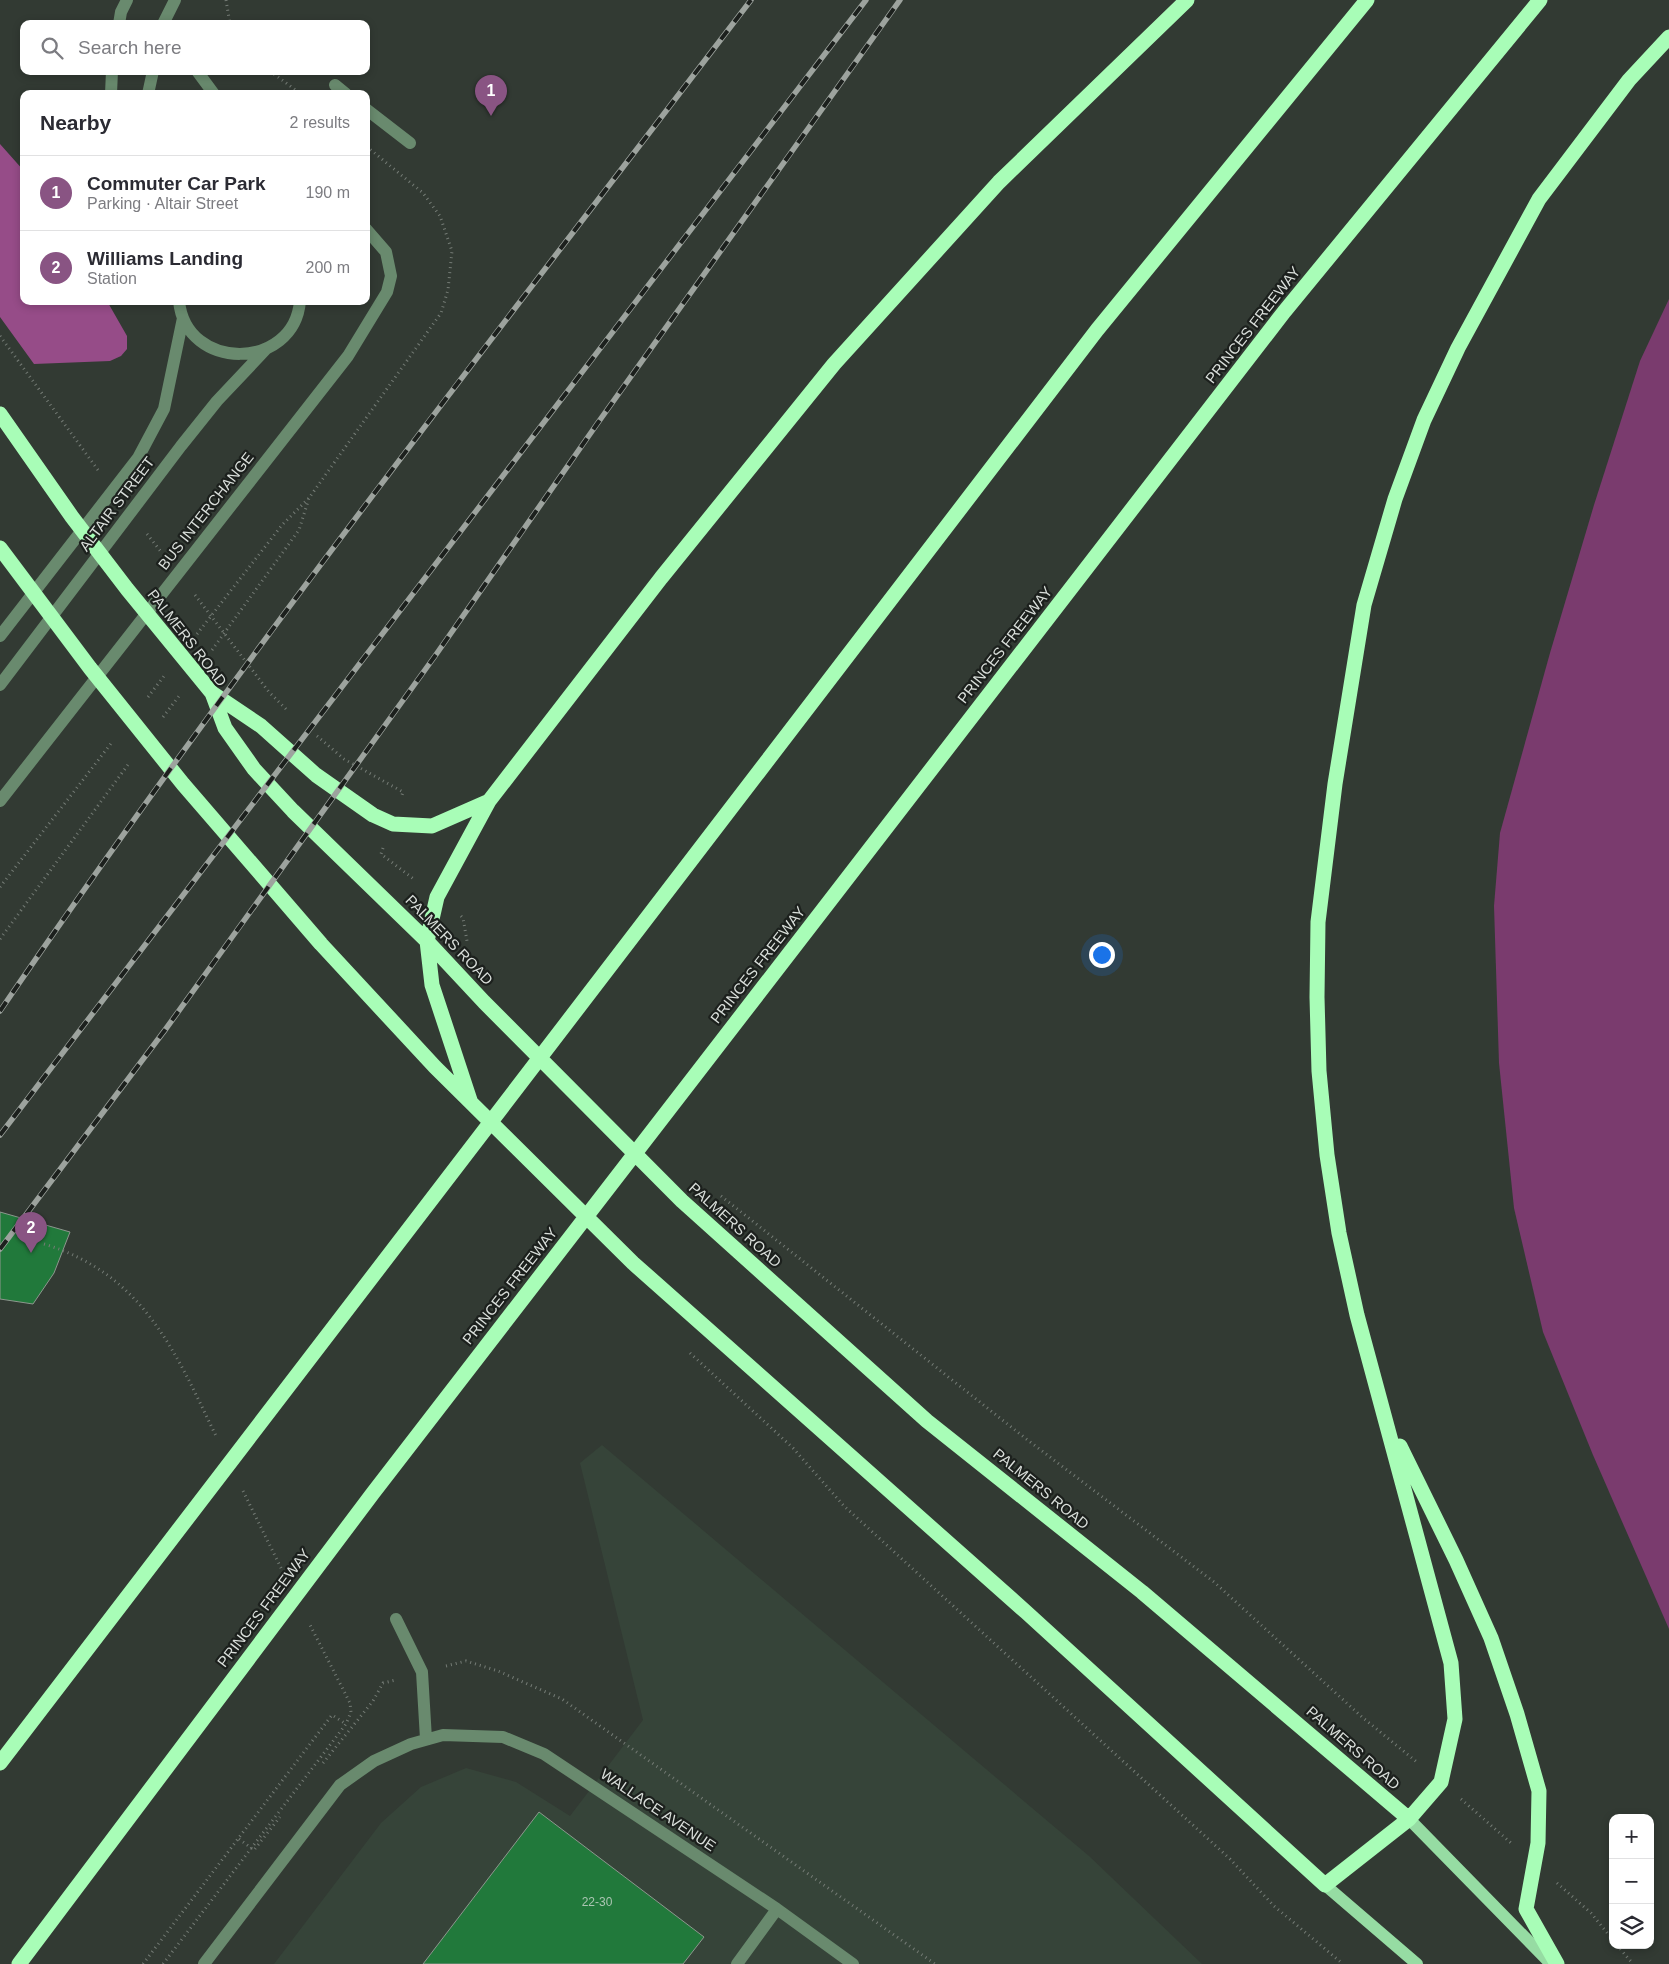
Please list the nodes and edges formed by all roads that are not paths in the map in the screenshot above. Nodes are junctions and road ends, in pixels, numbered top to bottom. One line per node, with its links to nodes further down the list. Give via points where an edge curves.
1 (127, 0): 6 (street)
2 (175, 0): 7 (street)
3 (1187, 0): 30 (highway, via 992,189 834,364 661,578)
4 (1367, 0): 36 (highway, via 1097,330)
5 (1540, 0): 41 (highway, PRINCES FREEWAY, via 1284,312 379,1485)
6 (120, 20)
7 (165, 20)
8 (1669, 37): 33 (highway, via 1629,80 1539,199 1458,348 1424,420 1395,499 1364,605 1335,784 1318,922 1317,997 1320,1081 1339,1233)
9 (112, 75): 13 (street)
10 (152, 75): 14 (street)
11 (200, 75): 15 (street)
12 (335, 85): 16 (street)
13 (111, 90)
14 (149, 90)
15 (211, 90)
16 (341, 90)
17 (370, 113): 18 (street)
18 (410, 143)
19 (370, 234): 29 (street, BUS INTERCHANGE, via 386,252 391,276 387,292 369,322 342,363)
20 (180, 305): 22 (street)
21 (299, 305): 23 (street, via 288,332)
22 (183, 318): 23 (street, via 191,332 218,352 234,356); 26 (street, ALTAIR STREET, via 164,409 138,458)
23 (267, 348): 27 (street, ALTAIR STREET, via 217,401 181,446)
24 (0, 414): 28 (highway, PALMERS ROAD, via 127,590)
25 (0, 548): 32 (highway, via 90,668 190,791 321,944)
26 (0, 636)
27 (0, 685)
28 (212, 693): 30 (highway, via 261,726 316,775 393,824 432,826); 31 (highway, PALMERS ROAD, via 225,728 254,769)
29 (0, 801)
30 (489, 801): 31 (highway, via 436,897)
31 (427, 941): 32 (highway, via 432,985); 37 (highway, PALMERS ROAD, via 682,1201 927,1420 1142,1592)
32 (471, 1103): 38 (highway, via 633,1263 1026,1612)
33 (1384, 1416): 37 (highway, via 1451,1663 1455,1719 1441,1782); 46 (highway, via 1491,1638 1517,1714 1539,1791 1536,1864 1526,1909)
34 (396, 1619): 35 (street, via 422,1672)
35 (426, 1740): 39 (street, WALLACE AVENUE, via 443,1735 503,1737 544,1754); 40 (street, WALLACE AVENUE, via 374,1761 340,1785)
36 (0, 1762)
37 (1409, 1819): 38 (highway); 45 (main road, PALMERS ROAD)
38 (1325, 1885): 44 (main road)
39 (777, 1910): 42 (street); 43 (street, WALLACE AVENUE)
40 (210, 1962)
41 (18, 1964)
42 (737, 1964)
43 (853, 1964)
44 (1417, 1964)
45 (1551, 1964)
46 (1558, 1964)

